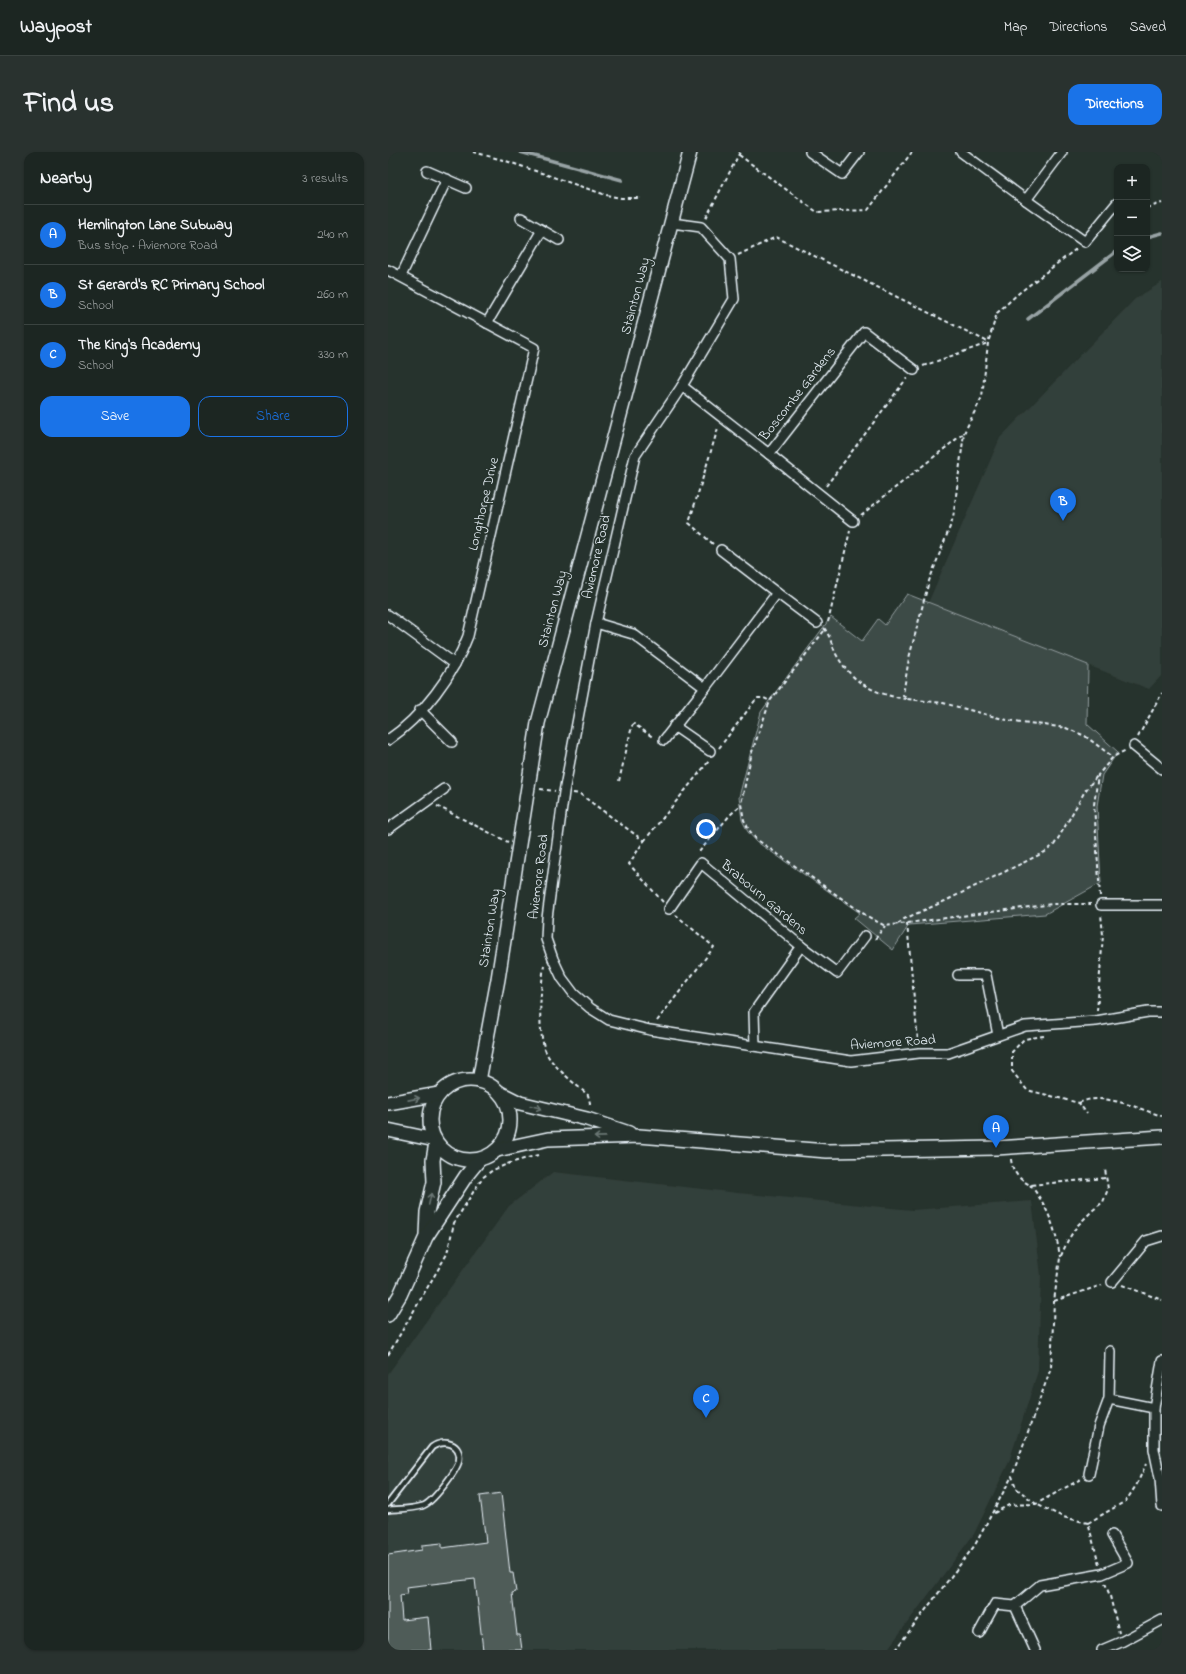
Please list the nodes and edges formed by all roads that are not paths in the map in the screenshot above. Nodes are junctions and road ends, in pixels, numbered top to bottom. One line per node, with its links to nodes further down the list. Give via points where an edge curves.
1 (690, 152): 12 (street, Stainton Way)
2 (810, 152): 3 (street, via 842,174)
3 (859, 152)
4 (961, 152): 9 (street)
5 (1062, 152): 9 (street)
6 (427, 171): 7 (street)
7 (447, 179): 8 (street); 16 (street)
8 (466, 188)
9 (1026, 200): 10 (street, via 1085,242)
10 (1114, 207)
11 (521, 218): 13 (street)
12 (672, 223): 19 (street, Aviemore Road, via 701,227 730,259 734,299); 48 (street, Stainton Way, via 538,723 498,980)
13 (542, 230): 14 (street); 17 (street)
14 (559, 240)
15 (388, 270): 16 (street)
16 (401, 276): 17 (street)
17 (487, 323): 27 (street, Longthorpe Drive, via 534,348 469,629)
18 (914, 370): 20 (street, Boscombe Gardens, via 864,332)
19 (682, 386): 20 (street, Boscombe Gardens); 25 (street, Aviemore Road, via 634,456)
20 (769, 454): 21 (street)
21 (853, 521)
22 (721, 550): 23 (street)
23 (777, 592): 26 (street); 28 (street)
24 (388, 615): 27 (street)
25 (596, 623): 28 (street, via 633,634); 47 (street, Aviemore Road, via 564,792 546,939 553,959 562,978 574,994 609,1020 650,1030)
26 (817, 623)
27 (455, 664): 29 (street, Longthorpe Drive)
28 (705, 688): 30 (street)
29 (420, 710): 31 (street, Longthorpe Drive); 33 (street)
30 (674, 726): 32 (street); 35 (street)
31 (388, 740)
32 (664, 740)
33 (452, 742)
34 (1134, 746): 36 (street)
35 (712, 753)
36 (1162, 769)
37 (444, 789): 38 (street)
38 (388, 829)
39 (1100, 905): 40 (street)
40 (1162, 905)
41 (669, 909): 43 (street, Brabourn Gardens, via 701,863)
42 (865, 936): 43 (street, via 837,973)
43 (802, 946): 47 (street, Brabourn Gardens, via 754,1012)
44 (958, 975): 46 (street, via 986,975)
45 (1162, 1012): 46 (street, Aviemore Road, via 1096,1021 1025,1026)
46 (998, 1035): 47 (street, Aviemore Road, via 948,1053 919,1053 851,1061)
47 (755, 1046)
48 (479, 1081): 49 (street); 50 (street, via 457,1082)
49 (500, 1093): 53 (street, one-way to 53, via 520,1102 587,1119); 56 (street, via 508,1106 510,1121 507,1136)
50 (439, 1094): 51 (street, one-way to 50); 55 (street, via 431,1108 430,1125)
51 (388, 1103)
52 (388, 1130): 55 (street)
53 (639, 1136): 54 (street, via 827,1150 1010,1148); 56 (street, one-way to 56, via 548,1139)
54 (1162, 1137)
55 (436, 1142): 57 (street, via 448,1154 463,1160); 59 (street, one-way to 55, via 434,1182 433,1160)
56 (497, 1150): 57 (street)
57 (479, 1160): 59 (street)
58 (1162, 1236): 60 (street, via 1146,1241)
59 (426, 1237): 61 (street, via 400,1295)
60 (1112, 1282)
61 (388, 1315)
62 (1110, 1351): 64 (street)
63 (1162, 1361): 65 (street)
64 (1109, 1399): 65 (street); 66 (street, via 1099,1426)
65 (1154, 1408): 67 (street, via 1154,1449)
66 (1089, 1474)
67 (1161, 1477): 69 (street)
68 (388, 1504): 70 (lane, via 432,1446 445,1442 457,1449 458,1465 431,1501 423,1506)
69 (1162, 1506)
70 (388, 1510)
71 (1112, 1535): 72 (street, via 1128,1563 1102,1574 1040,1585)
72 (1014, 1606): 74 (street, via 994,1604); 75 (street)
73 (1162, 1620): 76 (street)
74 (979, 1633)
75 (1035, 1650)
76 (1102, 1650)

